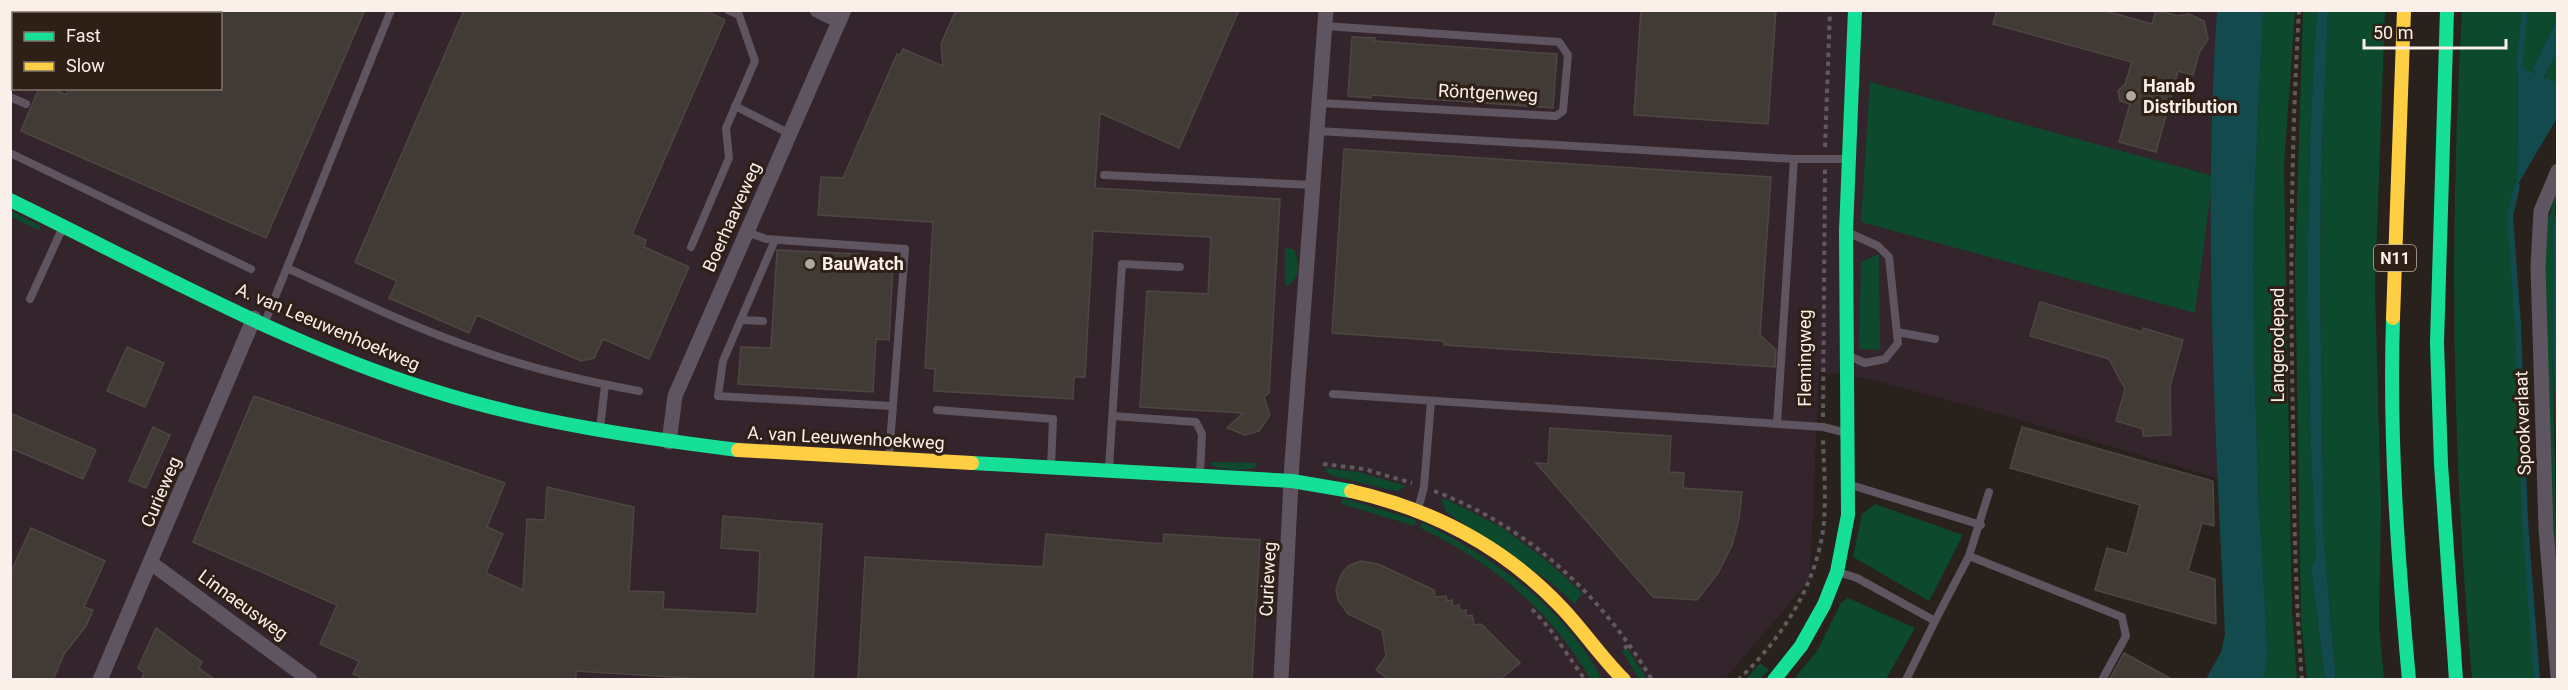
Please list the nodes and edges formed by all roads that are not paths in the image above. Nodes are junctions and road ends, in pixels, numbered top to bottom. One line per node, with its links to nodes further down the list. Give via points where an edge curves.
1 (391, 10): 28 (lane)
2 (728, 10): 12 (lane, via 739,15 755,61)
3 (816, 10): 7 (street)
4 (1856, 10): 17 (main road)
5 (2404, 10): 71 (main road, N11, via 2391,386 2396,534)
6 (2447, 10): 72 (main road, N11, via 2437,343)
7 (842, 16): 14 (street, Boerhaaveweg)
8 (1326, 18): 10 (street, Röntgenweg); 10 (lane, Röntgenweg, via 1559,42 1568,55 1563,111 1556,116)
9 (10, 97): 11 (lane)
10 (1320, 103): 13 (street, Röntgenweg)
11 (26, 104)
12 (735, 106): 14 (lane); 26 (lane, via 726,128 729,158)
13 (1318, 131): 16 (lane); 20 (street, Röntgenweg)
14 (790, 134): 24 (street, Boerhaaveweg)
15 (10, 153): 29 (lane)
16 (1794, 159): 17 (lane); 44 (lane)
17 (1848, 159): 23 (main road)
18 (2558, 171): 62 (street, Spookverlaat, via 2541,211 2538,267 2546,529)
19 (1104, 175): 20 (lane)
20 (1313, 185): 52 (street, Röntgenweg)
21 (10, 200): 22 (main road, A. van Leeuwenhoekweg)
22 (63, 225): 30 (lane); 32 (main road, A. van Leeuwenhoekweg)
23 (1846, 231): 34 (lane, via 1878,246 1889,257); 36 (main road)
24 (747, 232): 25 (lane); 47 (street, Boerhaaveweg, via 675,396)
25 (775, 240): 31 (lane); 41 (lane, via 905,249)
26 (691, 247)
27 (1180, 267): 43 (lane, via 1122,264)
28 (287, 268): 32 (lane); 37 (lane, via 477,350)
29 (251, 269)
30 (30, 299)
31 (741, 320): 33 (lane); 41 (lane, via 723,361 717,396)
32 (260, 321): 45 (main road, A. van Leeuwenhoekweg, via 389,376 533,416); 58 (street, Curieweg)
33 (763, 321)
34 (1897, 332): 35 (lane); 36 (lane, via 1898,343 1885,359 1865,363)
35 (1935, 339)
36 (1848, 355): 46 (main road)
37 (605, 385): 38 (lane); 45 (lane)
38 (639, 391)
39 (1333, 394): 40 (lane)
40 (1431, 401): 44 (lane); 55 (lane, via 1424,487)
41 (892, 406): 48 (lane)
42 (937, 410): 49 (lane, via 1053,418)
43 (1113, 416): 50 (lane); 51 (lane, via 1196,422 1202,434)
44 (1777, 424): 46 (lane)
45 (600, 430): 47 (main road, A. van Leeuwenhoekweg)
46 (1848, 433): 53 (main road)
47 (669, 442): 48 (main road, A. van Leeuwenhoekweg)
48 (889, 458): 49 (main road, A. van Leeuwenhoekweg)
49 (1051, 468): 50 (main road, A. van Leeuwenhoekweg)
50 (1109, 471): 51 (main road, A. van Leeuwenhoekweg)
51 (1200, 476): 52 (main road, A. van Leeuwenhoekweg)
52 (1292, 481): 55 (main road, A. van Leeuwenhoekweg, via 1384,497); 63 (street, Curieweg)
53 (1849, 485): 56 (lane); 59 (main road, via 1848,515)
54 (1989, 492): 56 (lane)
55 (1418, 510): 61 (main road, A. van Leeuwenhoekweg, via 1469,535 1518,567 1561,607)
56 (1981, 525): 57 (lane)
57 (1969, 556): 60 (lane); 70 (lane, via 2122,617 2126,636)
58 (152, 563): 64 (street, Curieweg); 65 (street, Linnaeusweg)
59 (1837, 572): 60 (lane, via 1857,578); 68 (main road, via 1812,629)
60 (1935, 621): 69 (lane)
61 (1606, 663): 66 (main road, A. van Leeuwenhoekweg); 67 (main road, A. van Leeuwenhoekweg)
62 (2558, 677)
63 (1283, 679)
64 (100, 680)
65 (310, 680)
66 (1612, 680)
67 (1624, 680)
68 (1774, 680)
69 (1906, 680)
70 (2102, 680)
71 (2409, 680)
72 (2456, 680)

